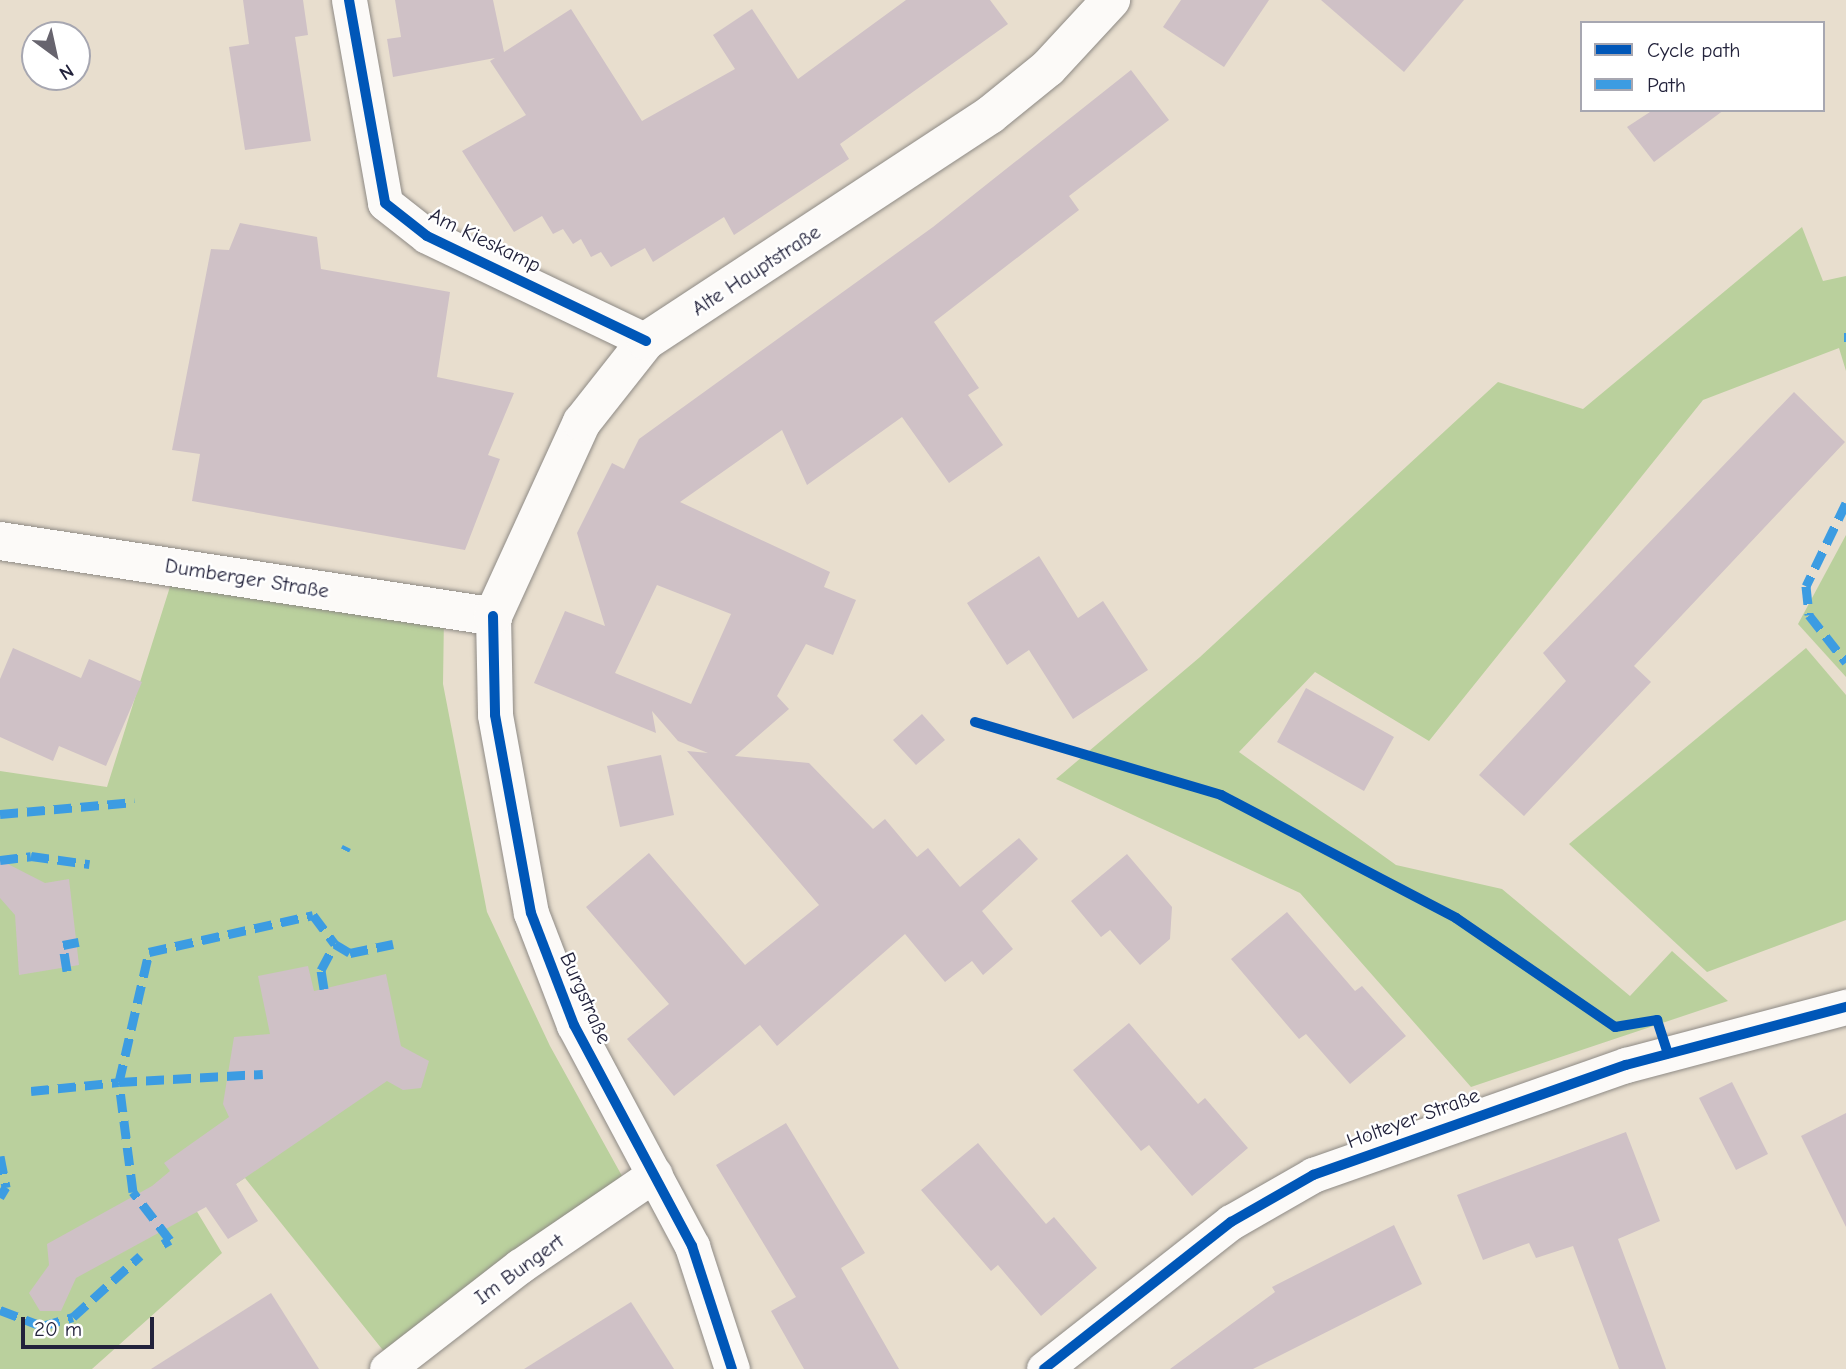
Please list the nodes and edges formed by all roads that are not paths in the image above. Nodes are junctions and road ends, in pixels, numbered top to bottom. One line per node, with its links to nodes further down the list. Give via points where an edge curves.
1 (349, 0): 3 (street, Am Kieskamp, via 385,203 427,236)
2 (1111, 0): 3 (main road, Alte Hauptstraße, via 1048,68 989,115)
3 (646, 341): 5 (main road, Alte Hauptstraße, via 582,422)
4 (0, 541): 5 (main road, Dumberger Straße)
5 (493, 616): 7 (street, Burgstraße, via 495,715 531,913 574,1025)
6 (1846, 1007): 10 (street, Holteyer Straße, via 1626,1065 1313,1175 1210,1237)
7 (654, 1174): 8 (street, Im Bungert, via 520,1266); 9 (street, Burgstraße, via 692,1246)
8 (387, 1369)
9 (732, 1369)
10 (1044, 1369)

